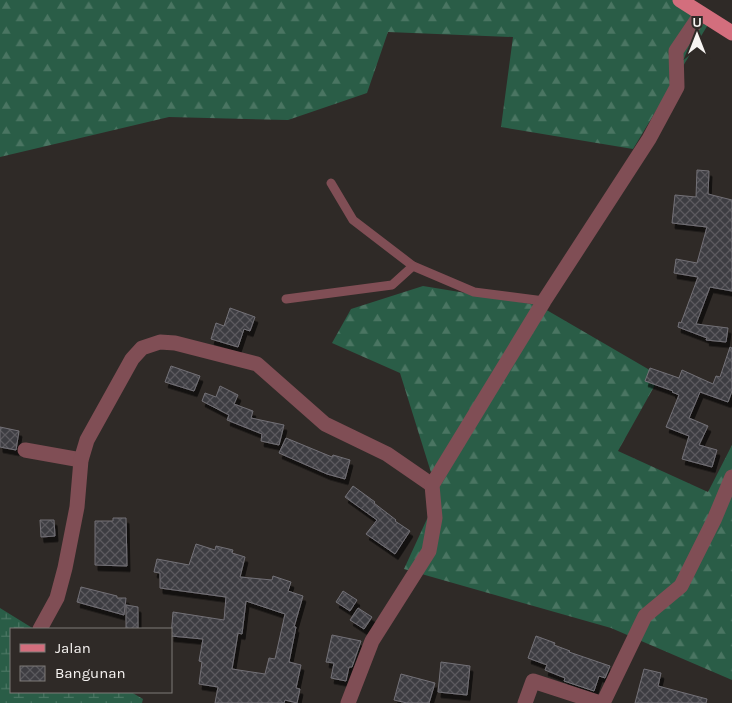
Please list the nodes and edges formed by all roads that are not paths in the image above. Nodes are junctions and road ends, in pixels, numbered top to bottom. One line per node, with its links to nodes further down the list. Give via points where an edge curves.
1 (680, 0): 2 (main road)
2 (701, 14): 3 (main road); 7 (street, via 676,51 677,87 649,138)
3 (732, 33)
4 (330, 183): 5 (lane, via 354,220)
5 (414, 266): 6 (lane, via 392,285); 7 (lane, via 474,292)
6 (286, 299)
7 (544, 300): 11 (street)
8 (25, 450): 9 (street)
9 (81, 460): 11 (street, via 87,440 132,359 142,348 160,342 175,343 257,364 325,424 387,454); 12 (street, via 77,507 65,568 57,598)
10 (732, 477): 15 (street, via 681,586 645,616)
11 (432, 485): 13 (street, via 435,518 430,552 372,641)
12 (41, 628)
13 (348, 703)
14 (525, 703): 15 (street, via 533,681)
15 (602, 703)

